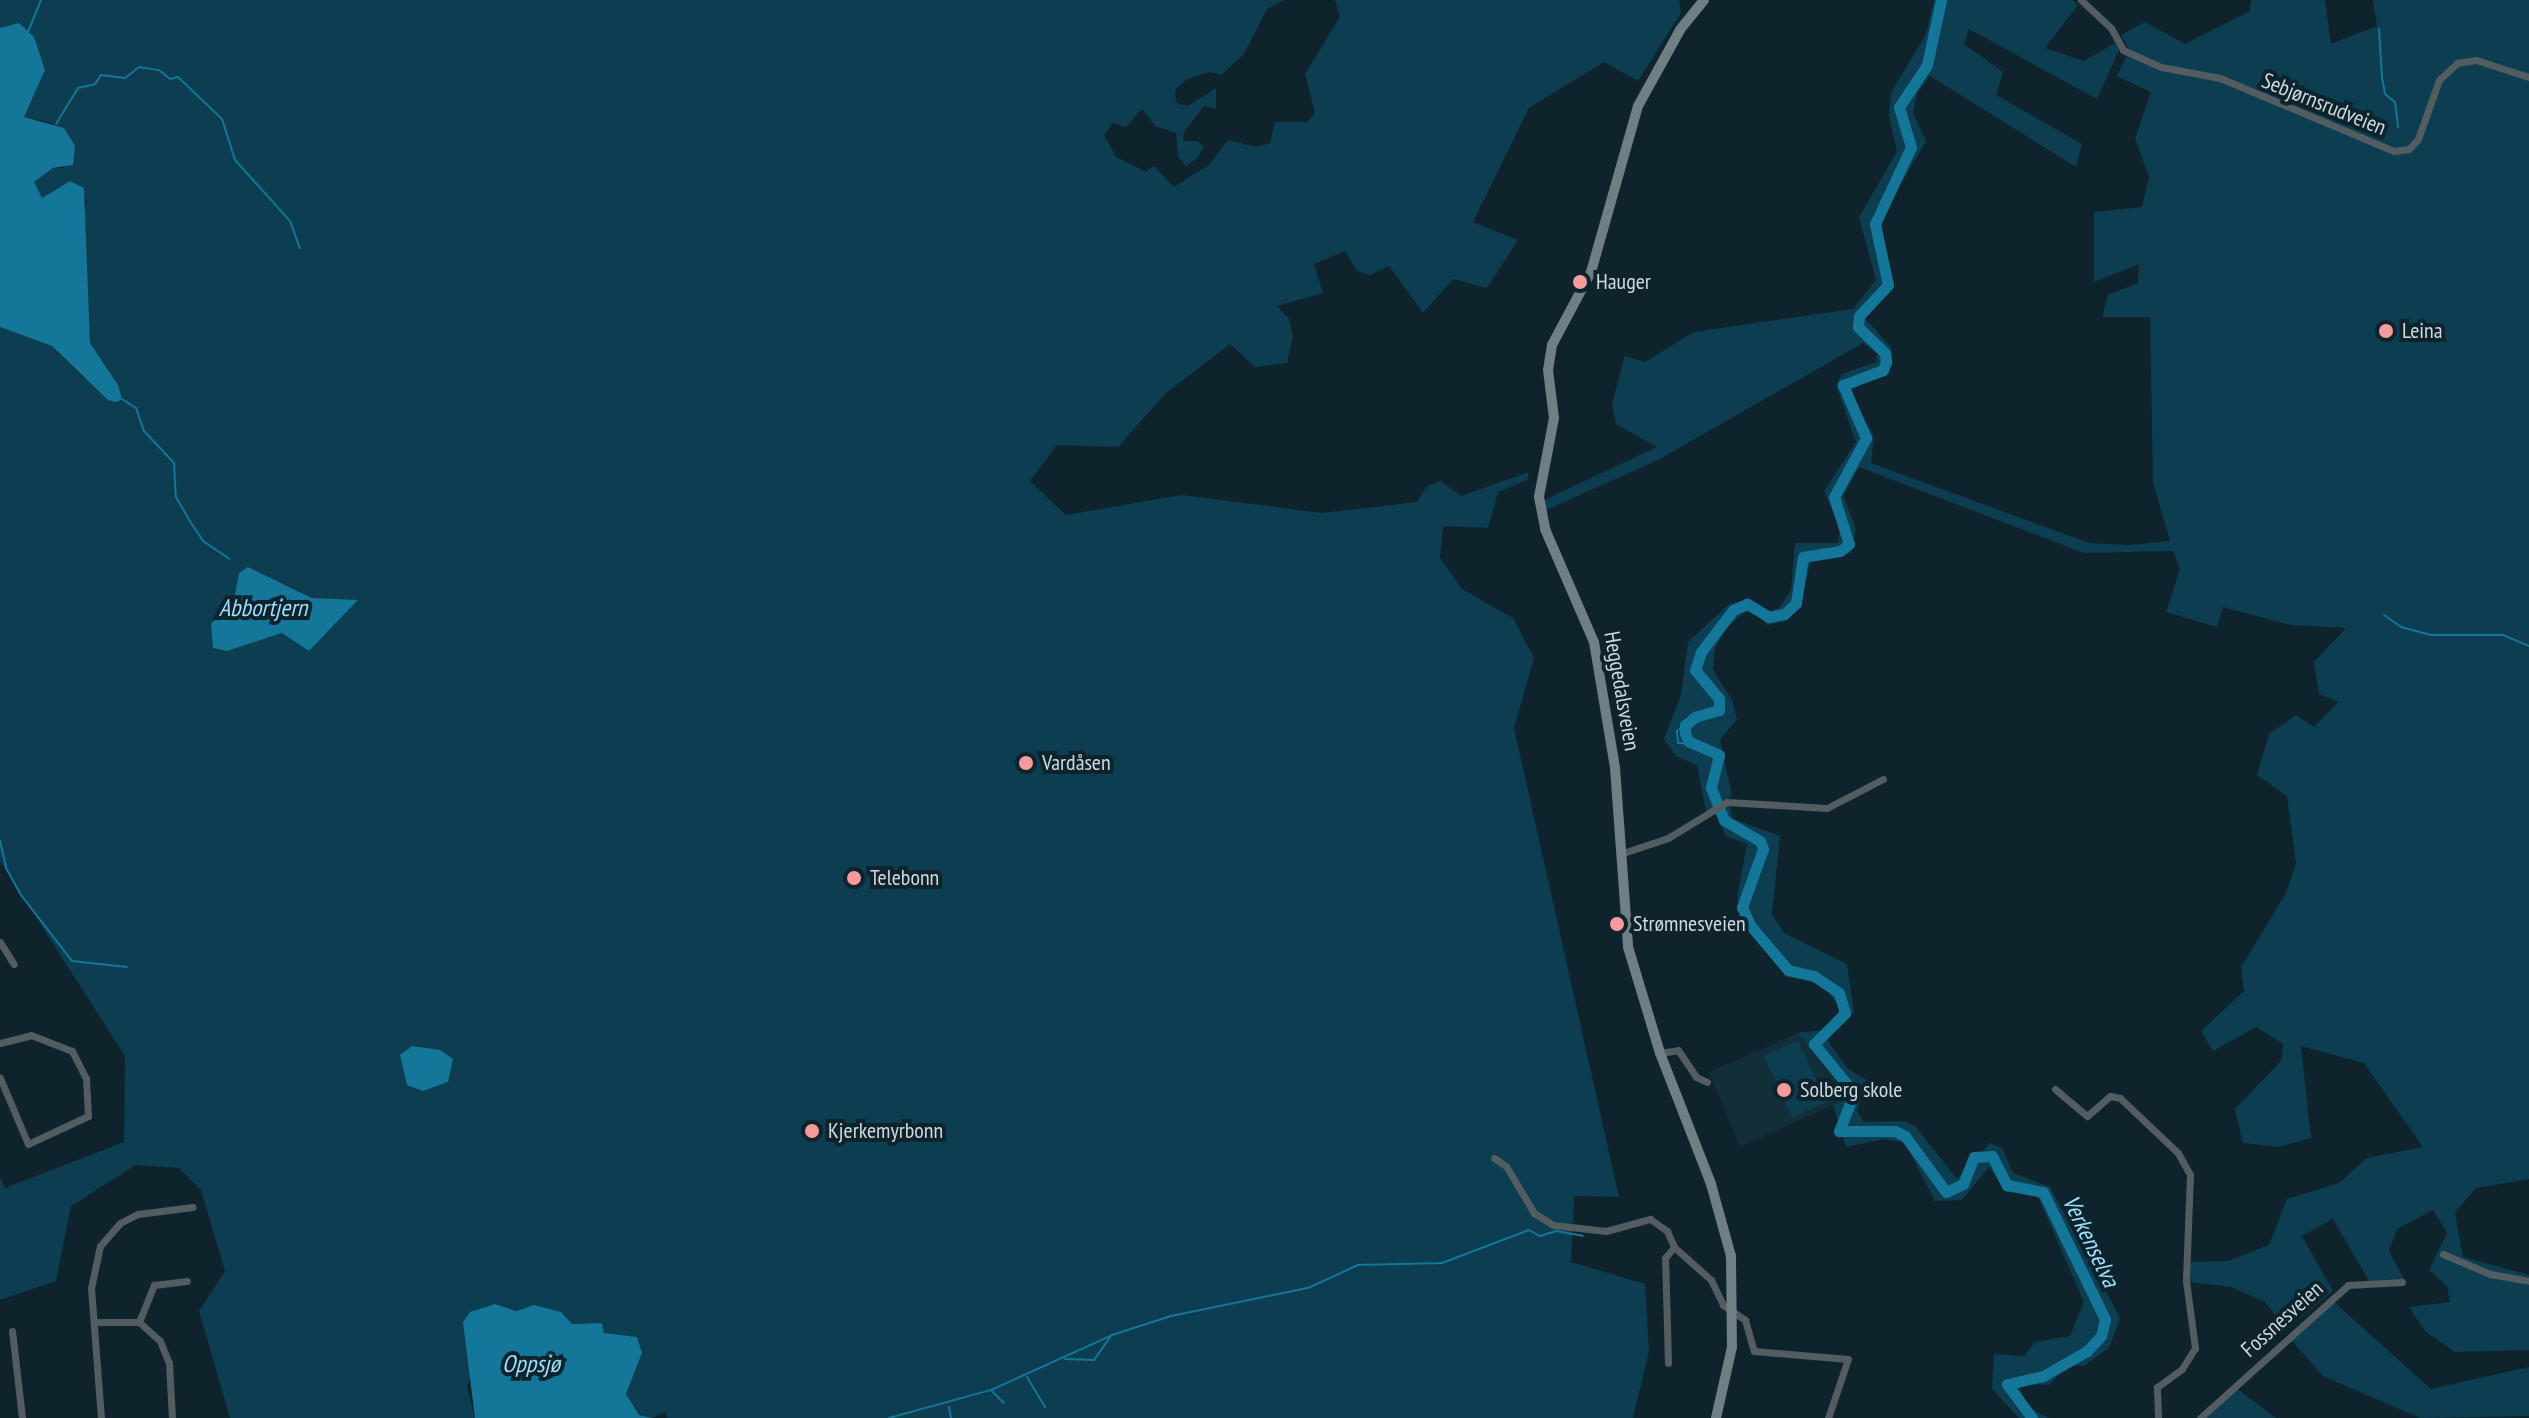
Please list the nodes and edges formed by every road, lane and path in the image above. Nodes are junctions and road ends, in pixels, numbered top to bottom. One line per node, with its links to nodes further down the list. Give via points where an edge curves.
1 (1704, 0): 5 (main road, Heggedalsveien, via 1680,30 1638,106 1591,272 1548,362 1554,418 1539,507 1594,642 1615,767)
2 (2081, 0): 3 (street, Sebjørnsrudveien, via 2111,28 2123,50 2161,67 2220,78 2394,151 2409,149 2418,139 2439,80 2457,63 2476,60)
3 (2529, 77)
4 (1883, 779): 5 (street, via 1827,808 1744,800 1717,806 1668,838)
5 (1620, 854): 9 (main road, Heggedalsveien, via 1625,933)
6 (0, 942): 7 (street)
7 (14, 964)
8 (0, 1043): 10 (street, via 31,1035 72,1051 86,1078 88,1116 28,1144)
9 (1660, 1053): 11 (street, via 1678,1050 1696,1077); 20 (main road, Heggedalsveien, via 1720,1213 1731,1256)
10 (0, 1078)
11 (1707, 1082)
12 (2055, 1089): 30 (street, via 2087,1116 2110,1096 2120,1098 2178,1153 2190,1175 2186,1281 2195,1348 2182,1369 2157,1387)
13 (1494, 1158): 15 (street, via 1506,1166 1534,1213 1553,1225 1589,1232 1650,1219 1667,1231)
14 (193, 1207): 21 (street, via 138,1214 106,1238 91,1273)
15 (1674, 1247): 20 (street, via 1711,1280 1723,1305); 24 (street, via 1665,1258)
16 (2443, 1254): 18 (street, via 2490,1274)
17 (187, 1281): 22 (street, via 154,1285)
18 (2529, 1281)
19 (2402, 1282): 31 (street, Fossnesveien, via 2344,1287)
20 (1733, 1311): 28 (main road, Heggedalsveien, via 1728,1375); 29 (street, via 1745,1320 1754,1351 1848,1359)
21 (94, 1322): 22 (street); 26 (street)
22 (139, 1322): 27 (street, via 165,1350)
23 (12, 1331): 25 (street)
24 (1668, 1363)
25 (22, 1418)
26 (101, 1418)
27 (172, 1418)
28 (1716, 1418)
29 (1828, 1418)
30 (2158, 1418)
31 (2200, 1418)

